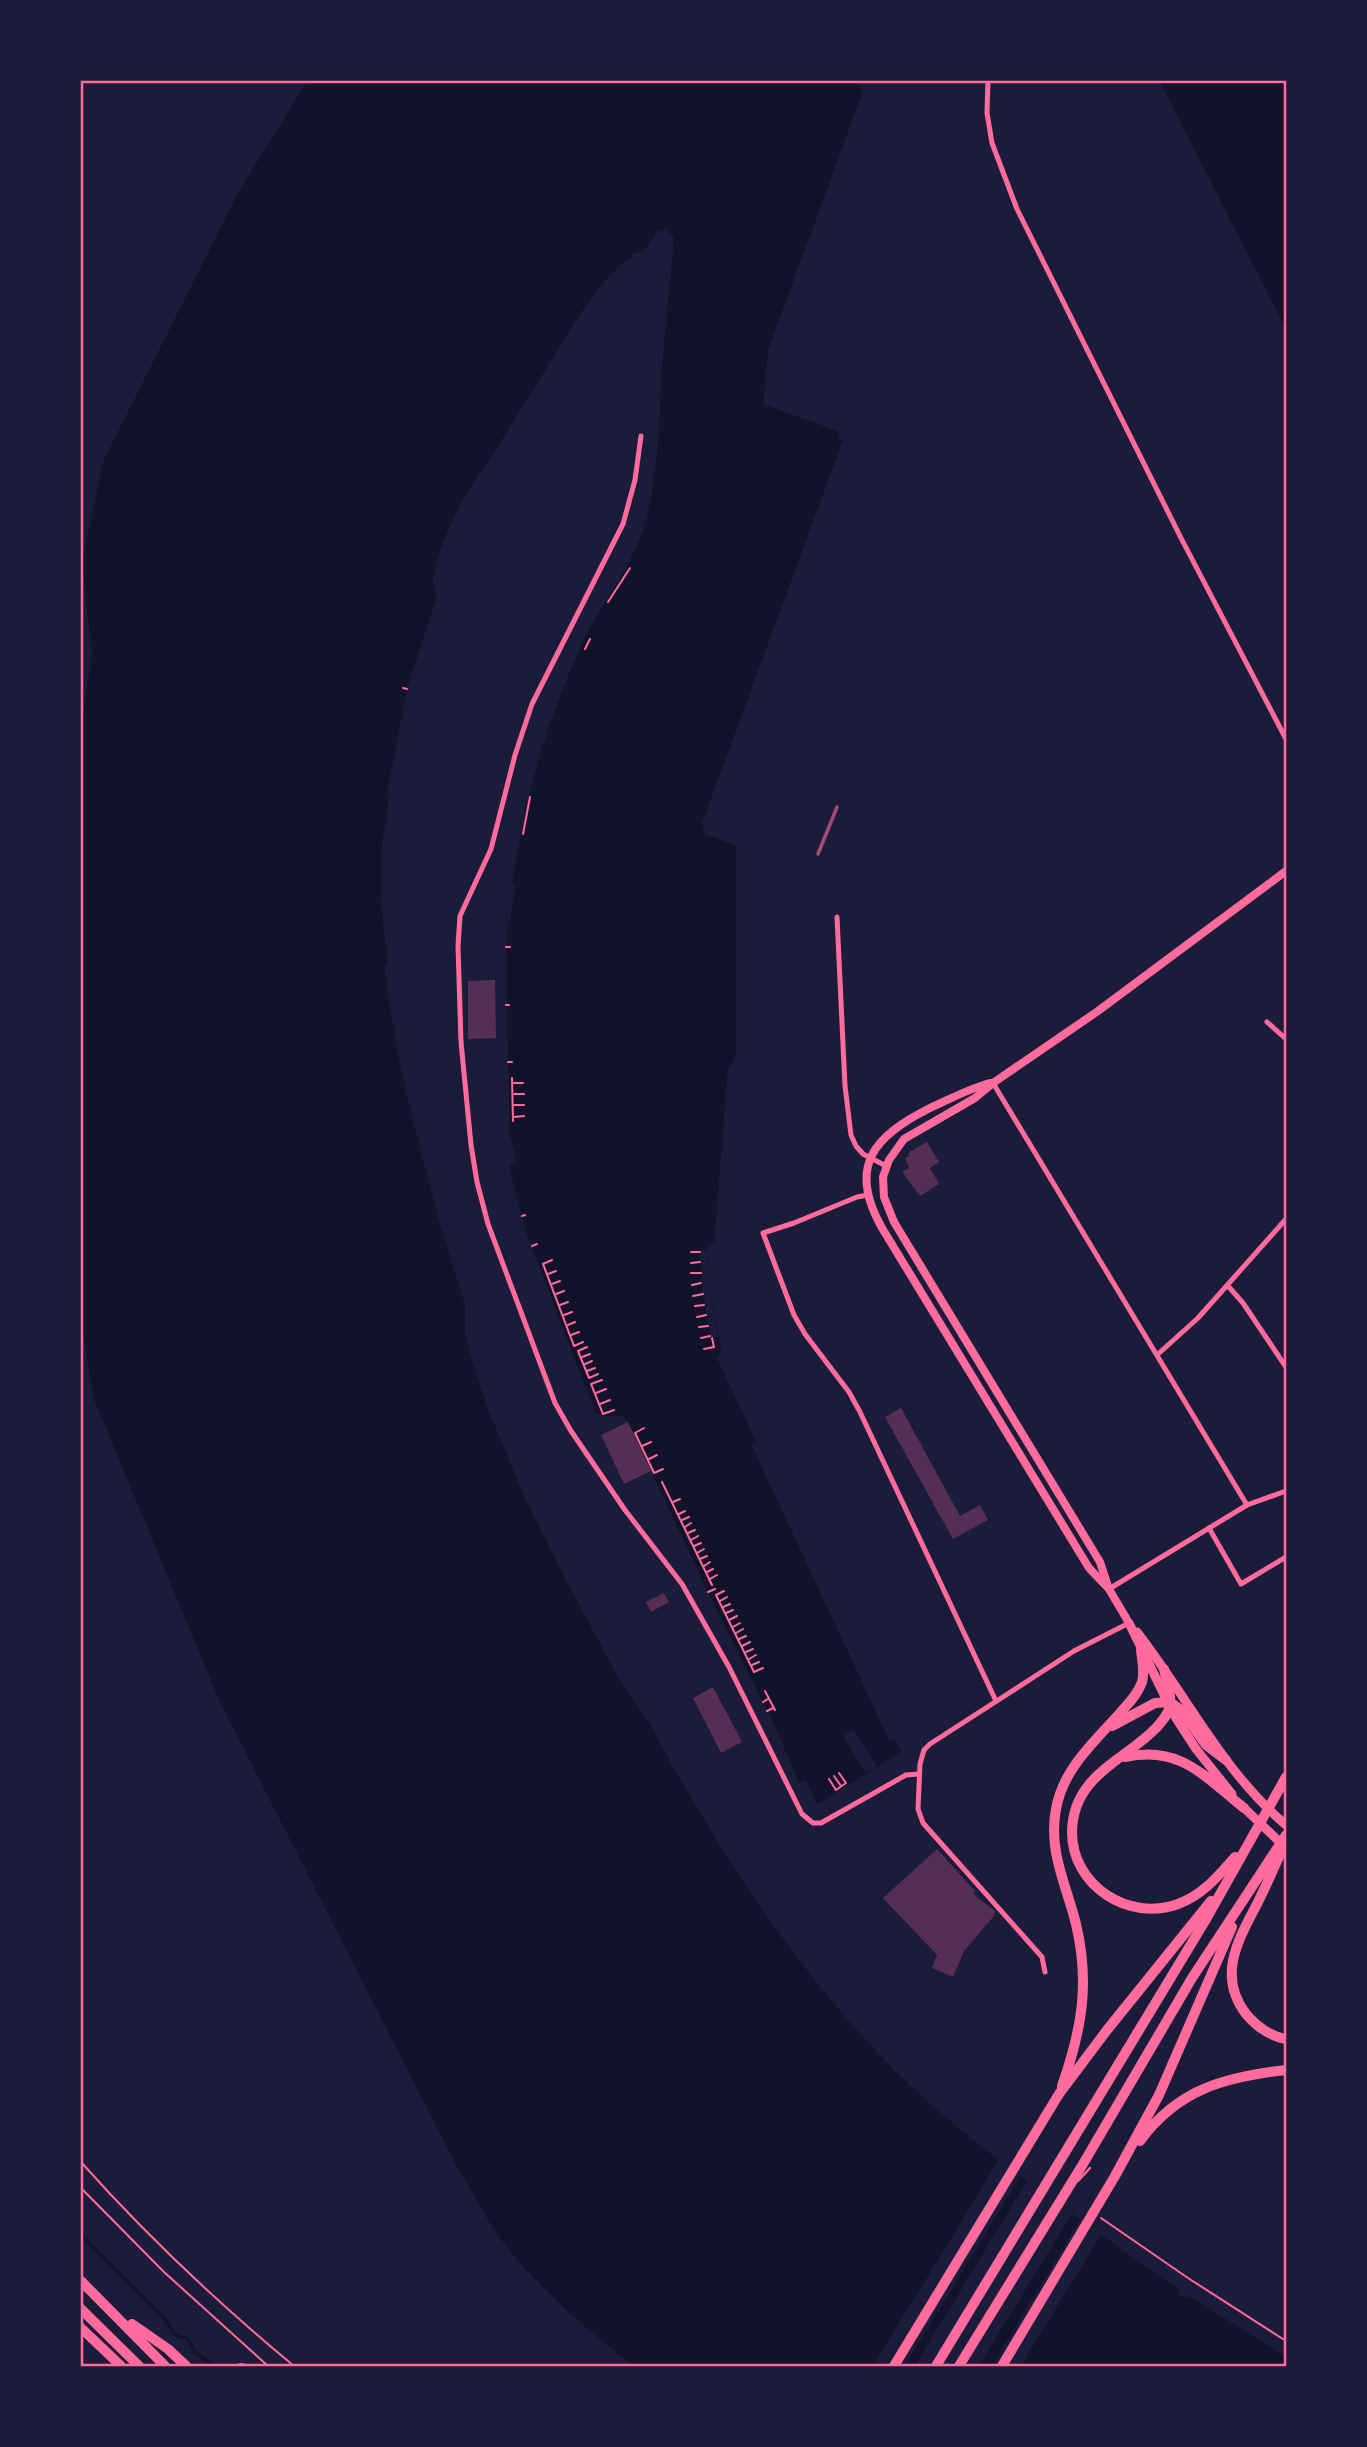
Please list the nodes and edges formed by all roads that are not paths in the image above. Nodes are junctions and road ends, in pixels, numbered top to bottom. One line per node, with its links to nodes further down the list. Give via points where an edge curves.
1 (988, 80): 3 (street, via 992,143 1017,209)
2 (640, 436): 29 (street, via 635,480 620,531 532,704 491,849 460,916 461,1042 477,1182 494,1241 560,1413 682,1584 730,1667 802,1814 821,1823 906,1774)
3 (1286, 739)
4 (1286, 871): 8 (main road)
5 (837, 918): 9 (street, via 847,1109 854,1143)
6 (1267, 1021): 7 (street)
7 (1286, 1039)
8 (993, 1083): 9 (main road, via 970,1088 899,1125 877,1145); 10 (main road, via 904,1139); 14 (street)
9 (870, 1159): 10 (street); 11 (main road)
10 (886, 1166): 20 (main road, via 884,1197 894,1222 1100,1562)
11 (868, 1195): 20 (main road, via 882,1228 1088,1568); 24 (street, via 763,1233 794,1315 860,1412)
12 (1286, 1219): 13 (street)
13 (1228, 1286): 14 (street); 15 (street)
14 (1157, 1355): 17 (street)
15 (1286, 1367)
16 (1286, 1491): 17 (street)
17 (1247, 1505): 18 (street)
18 (1209, 1528): 19 (street, via 1241,1584); 20 (street)
19 (1286, 1558)
20 (1109, 1589): 21 (main road)
21 (1129, 1623): 22 (main road); 23 (main road); 24 (street, via 1074,1651)
22 (1142, 1650): 25 (main road); 26 (highway, via 1142,1684)
23 (1164, 1669): 25 (highway); 28 (main road)
24 (996, 1701): 29 (street, via 930,1744 921,1757)
25 (1169, 1704): 26 (highway, via 1149,1705); 27 (highway, via 1158,1726); 28 (highway, via 1181,1710 1206,1745); 31 (main road, via 1196,1749)
26 (1105, 1730): 42 (highway, via 1074,1766 1060,1793 1054,1819 1055,1858 1084,1967 1079,2030)
27 (1121, 1758): 31 (highway, via 1151,1754 1177,1758); 35 (highway, via 1087,1786 1073,1823 1077,1858 1103,1894 1138,1908 1177,1904 1201,1892)
28 (1226, 1760): 32 (main road)
29 (919, 1774): 39 (street, via 918,1809 923,1823 1042,1957)
30 (1286, 1777): 35 (highway)
31 (1244, 1808): 34 (main road)
32 (1286, 1825)
33 (1286, 1837): 36 (highway)
34 (1286, 1848)
35 (1239, 1855): 37 (highway)
36 (1264, 1878): 38 (highway); 40 (highway, via 1237,1942 1233,1982 1241,2007 1254,2022)
37 (1226, 1882): 42 (highway); 53 (highway)
38 (1240, 1907): 43 (highway, via 1178,2055); 54 (highway, via 1192,1979 1086,2166 1061,2199)
39 (1045, 1972)
40 (1286, 2039)
41 (1286, 2070): 43 (highway, via 1223,2080 1186,2098 1163,2114)
42 (1059, 2094): 52 (highway)
43 (1115, 2176): 55 (highway)
44 (80, 2280): 46 (highway)
45 (80, 2308): 49 (highway)
46 (112, 2311): 50 (highway); 51 (highway, via 168,2348)
47 (80, 2327): 48 (highway)
48 (121, 2367)
49 (139, 2367)
50 (165, 2367)
51 (186, 2367)
52 (894, 2367)
53 (936, 2367)
54 (959, 2367)
55 (1002, 2367)

